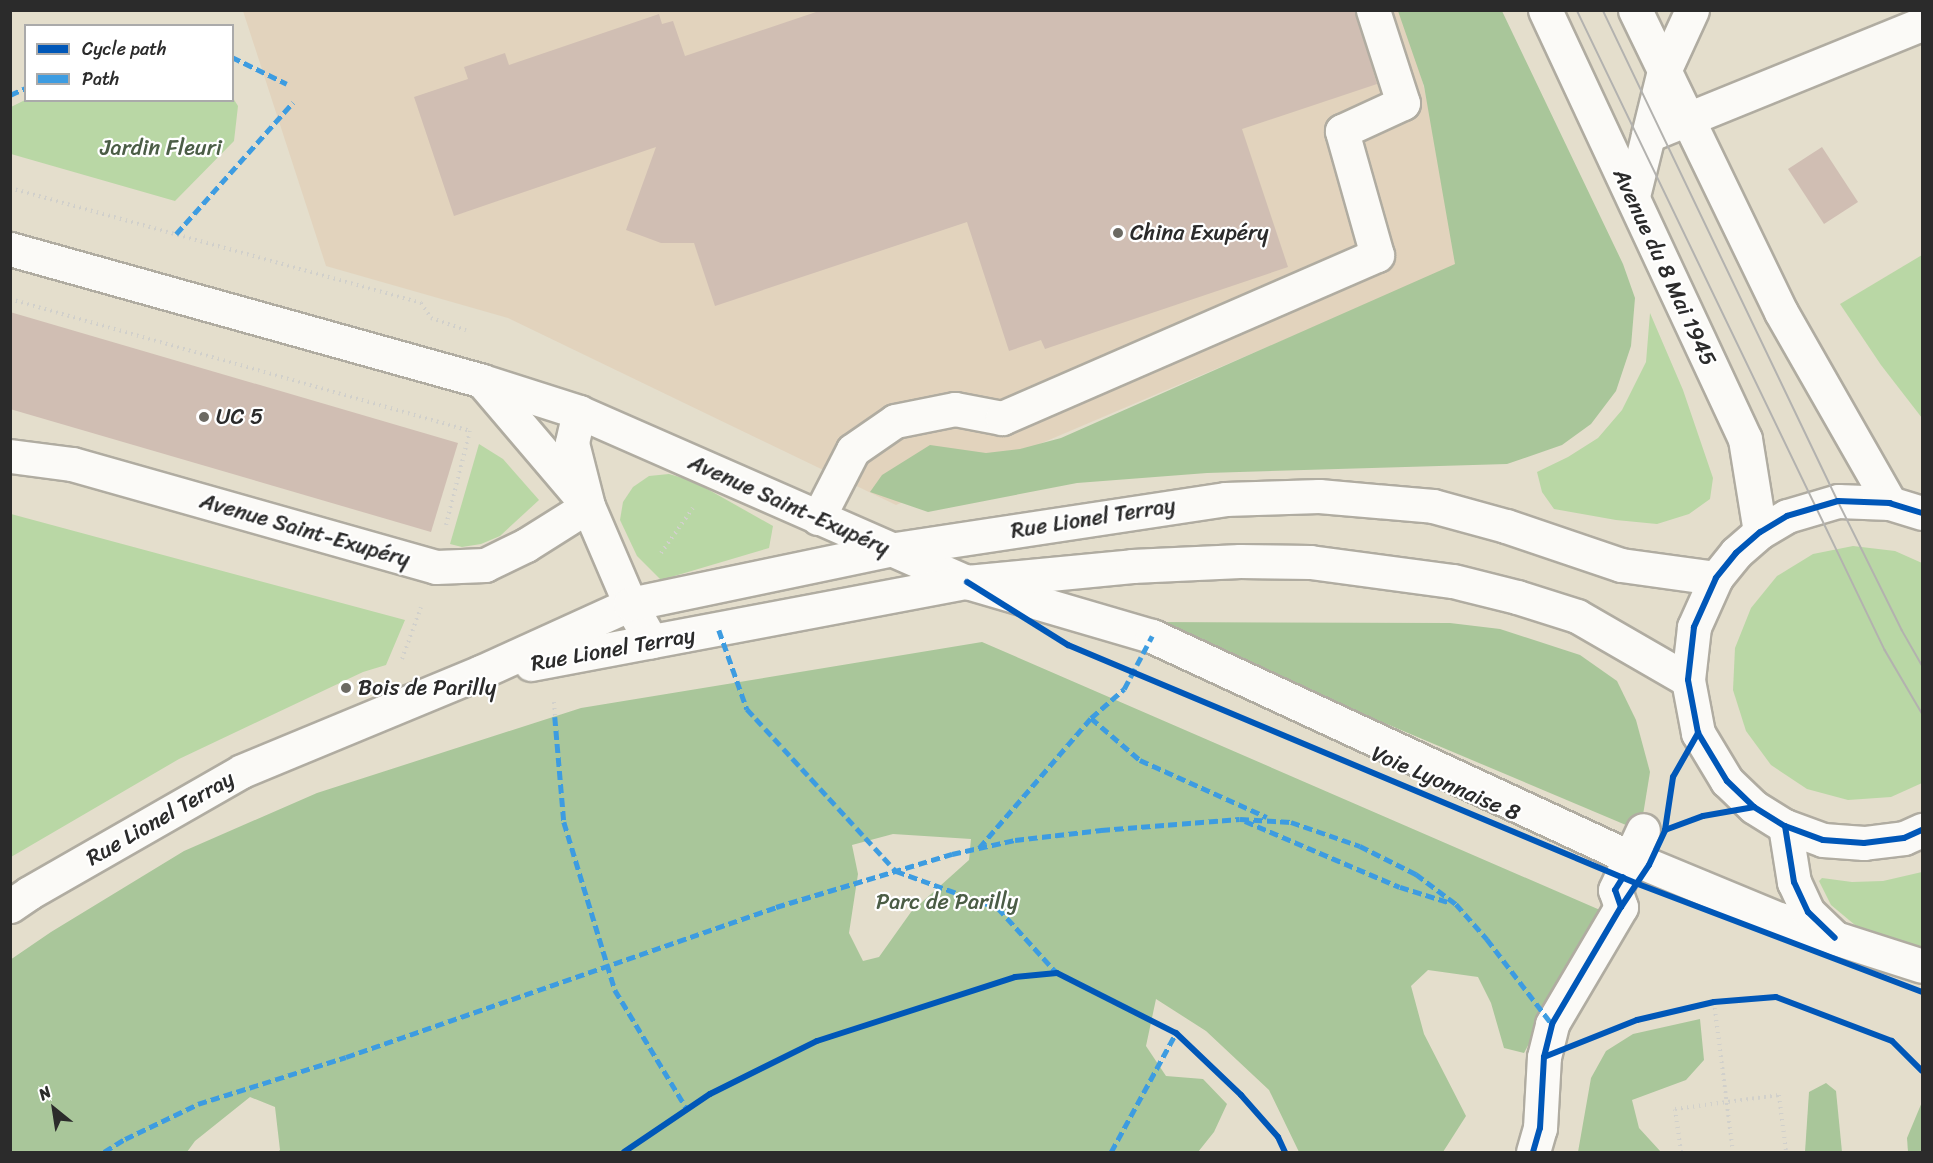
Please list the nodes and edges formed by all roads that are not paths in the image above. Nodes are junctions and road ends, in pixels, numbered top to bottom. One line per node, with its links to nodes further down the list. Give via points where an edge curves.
1 (1372, 10): 17 (main road, via 1403,103 1342,131 1377,255 1002,418 955,409 895,422 853,450)
2 (1545, 10): 9 (main road, Avenue du 8 Mai 1945)
3 (1635, 10): 6 (main road)
4 (1692, 10): 6 (main road)
5 (1923, 24): 7 (main road)
6 (1664, 71): 7 (main road); 8 (main road)
7 (1687, 119): 8 (main road); 14 (main road, via 1781,312)
8 (1648, 135): 9 (main road)
9 (1633, 196): 18 (main road, Avenue du 8 Mai 1945, via 1744,440)
10 (10, 249): 11 (main road, Avenue Saint-Exupéry)
11 (482, 381): 12 (main road, Avenue Saint-Exupéry); 15 (main road)
12 (579, 412): 15 (main road, via 572,443); 17 (main road, Avenue Saint-Exupéry)
13 (10, 456): 15 (main road, Avenue Saint-Exupéry, via 72,464 436,567 485,564 526,545)
14 (1890, 503): 16 (main road); 18 (main road, via 1864,500 1816,505)
15 (588, 506): 22 (main road)
16 (1923, 513)
17 (818, 518): 19 (main road, Avenue Saint-Exupéry)
18 (1760, 532): 20 (main road)
19 (889, 550): 20 (main road, Rue Lionel Terray, via 1225,499 1320,496 1433,506 1622,565); 21 (main road, Avenue Saint-Exupéry); 22 (main road, Rue Lionel Terray)
20 (1716, 578): 25 (main road, via 1694,627)
21 (967, 582): 23 (main road, Rue Lionel Terray); 25 (main road, Rue Lionel Terray, via 1132,566 1240,561 1310,562 1372,569 1453,581 1577,616); 28 (main road, Avenue Saint-Exupéry, via 1152,636)
22 (630, 604): 23 (main road); 24 (main road, Rue Lionel Terray)
23 (651, 641): 24 (main road, Rue Lionel Terray)
24 (482, 672): 29 (main road, Rue Lionel Terray, via 242,771)
25 (1688, 680): 26 (main road, via 1698,733 1728,781 1754,807)
26 (1785, 826): 27 (main road, via 1823,840 1864,843); 30 (main road, via 1794,882 1808,912)
27 (1923, 830)
28 (1636, 843): 30 (main road, Avenue Saint-Exupéry, via 1779,920); 32 (main road, via 1615,890 1622,907 1552,1024 1544,1057 1540,1128)
29 (10, 906)
30 (1836, 938): 31 (main road, Avenue Saint-Exupéry)
31 (1923, 966)
32 (1533, 1152)

